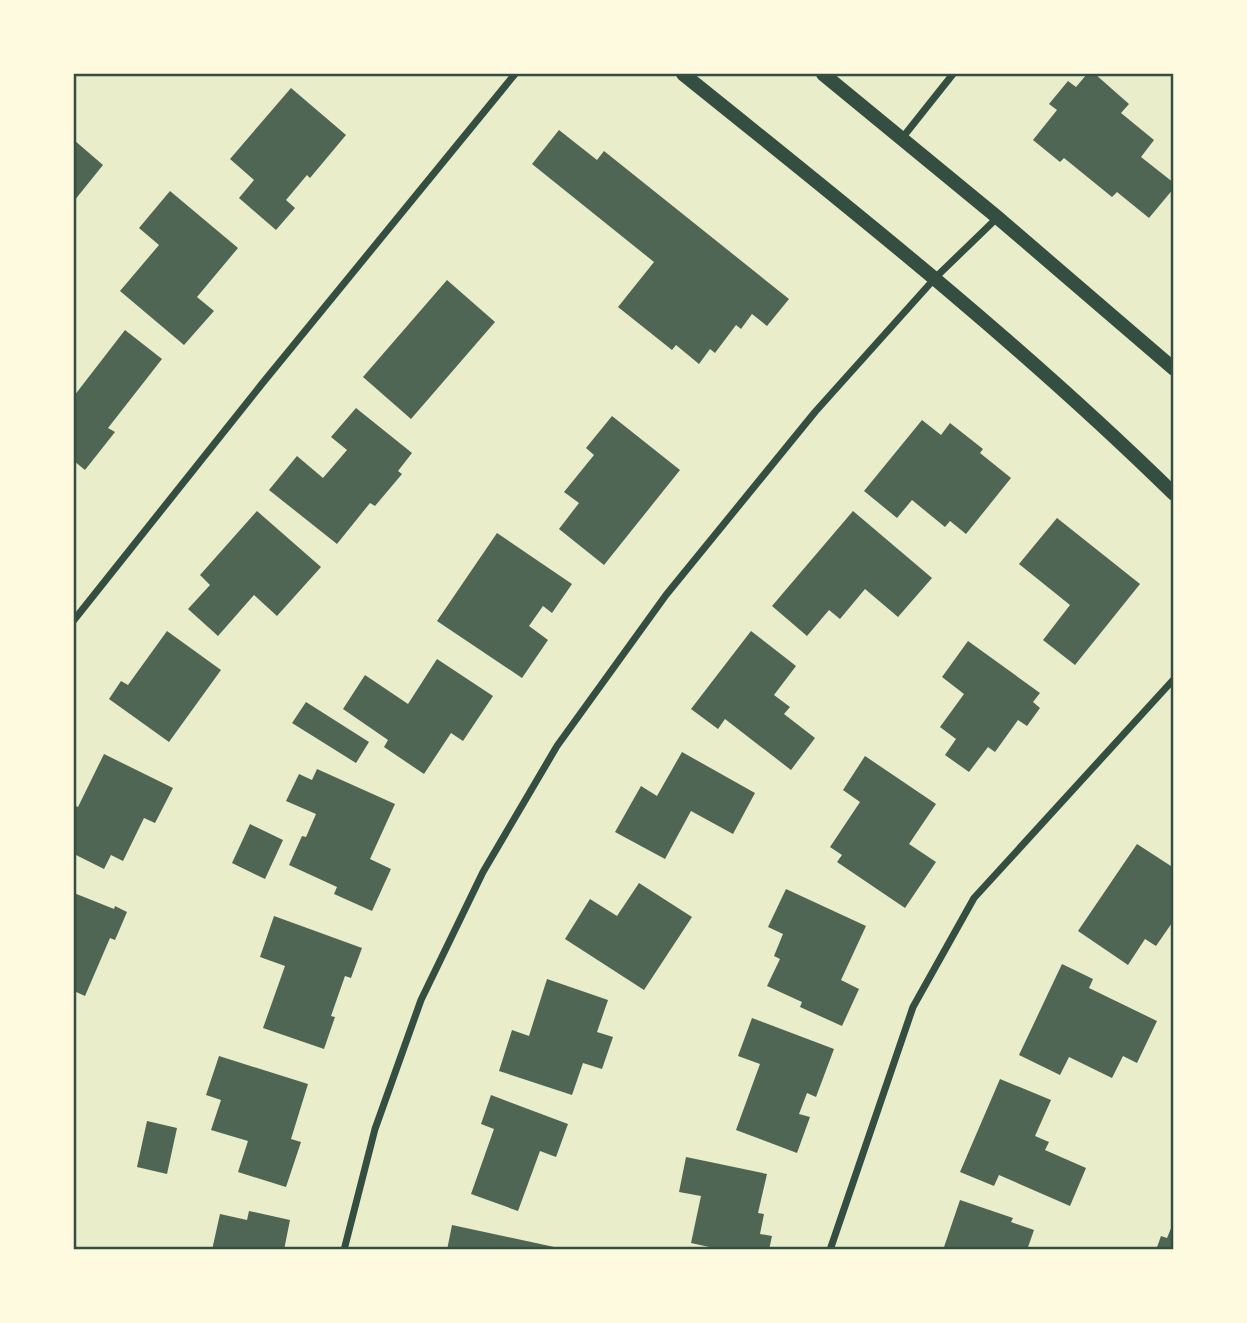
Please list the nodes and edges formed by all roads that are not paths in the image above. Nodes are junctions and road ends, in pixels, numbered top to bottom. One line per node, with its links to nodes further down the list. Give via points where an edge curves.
1 (514, 74): 10 (street)
2 (683, 74): 7 (main road)
3 (822, 74): 5 (main road)
4 (953, 74): 5 (street)
5 (903, 137): 6 (main road)
6 (998, 217): 7 (street); 8 (main road)
7 (936, 277): 9 (main road); 12 (street, via 815,412 666,595 557,746 483,872 421,1000 375,1129)
8 (1174, 369)
9 (1174, 494)
10 (74, 620)
11 (1174, 679): 13 (street, via 974,898 913,1007)
12 (344, 1250)
13 (830, 1250)

